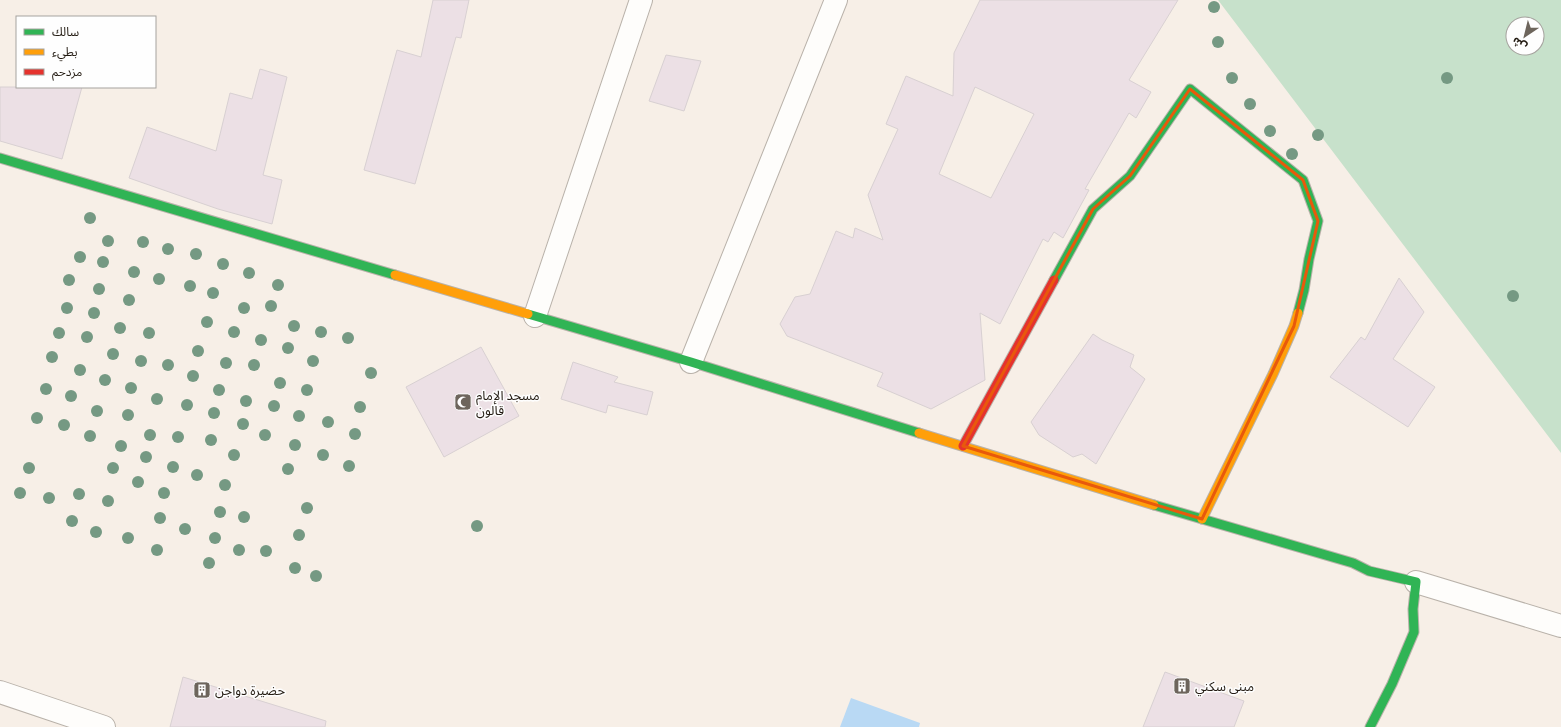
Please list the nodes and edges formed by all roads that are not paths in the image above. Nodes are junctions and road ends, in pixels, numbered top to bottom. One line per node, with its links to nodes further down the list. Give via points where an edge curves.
1 (641, 0): 4 (street)
2 (836, 0): 5 (street)
3 (0, 158): 4 (street)
4 (534, 316): 5 (street)
5 (691, 362): 6 (street)
6 (963, 446): 7 (street); 7 (street, via 1093,209 1130,176 1190,89 1303,180 1318,221 1294,326)
7 (1202, 519): 8 (street, via 1353,563 1369,571)
8 (1416, 582): 9 (street); 12 (street, via 1414,632)
9 (1561, 626)
10 (0, 692): 11 (street)
11 (104, 727)
12 (1370, 727)

